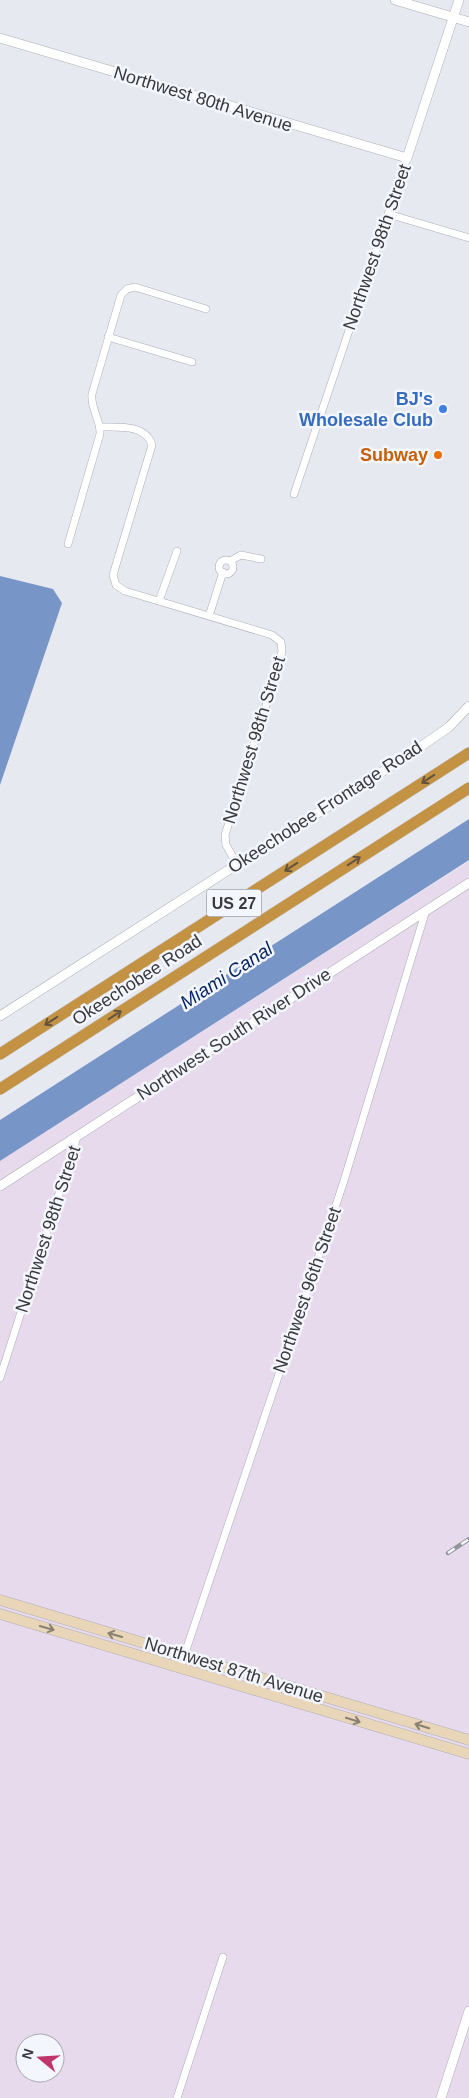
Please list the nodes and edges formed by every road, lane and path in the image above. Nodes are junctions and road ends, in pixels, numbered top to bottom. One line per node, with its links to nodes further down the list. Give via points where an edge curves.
1 (394, 0): 3 (street)
2 (459, 0): 3 (street, Northwest 98th Street)
3 (453, 17): 4 (street); 6 (street, Northwest 98th Street)
4 (469, 22)
5 (0, 38): 6 (street, Northwest 80th Avenue)
6 (407, 158): 7 (street, Northwest 98th Street)
7 (388, 214): 8 (street); 13 (street, Northwest 98th Street)
8 (469, 238)
9 (206, 308): 10 (street, via 132,287 119,299)
10 (108, 337): 11 (street); 12 (street, via 91,398)
11 (192, 362)
12 (100, 427): 14 (street); 17 (street, via 135,430 146,435 152,445 112,575 113,581 125,590)
13 (294, 494)
14 (68, 544)
15 (178, 552): 17 (street)
16 (260, 559): 18 (street, via 238,555 220,564 222,572)
17 (159, 601): 18 (street)
18 (209, 616): 22 (street, Northwest 98th Street, via 272,634 281,642 279,664 225,835 226,845)
19 (469, 706): 22 (street, Okeechobee Frontage Road, via 448,728)
20 (469, 753): 26 (highway, Okeechobee Road / US 27, one-way to 26)
21 (469, 787): 27 (highway, Okeechobee Road / US 27, one-way to 21)
22 (237, 864): 25 (street, Okeechobee Frontage Road)
23 (469, 883): 24 (street, Northwest South River Drive)
24 (426, 910): 28 (street, Northwest South River Drive); 33 (street, Northwest 96th Street, via 343,1184)
25 (0, 1016)
26 (0, 1054)
27 (0, 1089)
28 (77, 1137): 29 (street, Northwest South River Drive); 30 (street, Northwest 98th Street)
29 (0, 1186)
30 (0, 1378)
31 (0, 1600): 33 (main road, Northwest 87th Avenue, one-way to 31)
32 (0, 1614): 34 (main road, Northwest 87th Avenue, one-way to 34)
33 (184, 1655): 34 (street, Northwest 96th Street); 35 (main road, Northwest 87th Avenue, one-way to 33)
34 (180, 1668): 36 (main road, Northwest 87th Avenue, one-way to 36)
35 (469, 1740)
36 (469, 1754)
37 (223, 1957): 39 (street)
38 (469, 2011): 40 (street)
39 (177, 2098)
40 (441, 2098)

